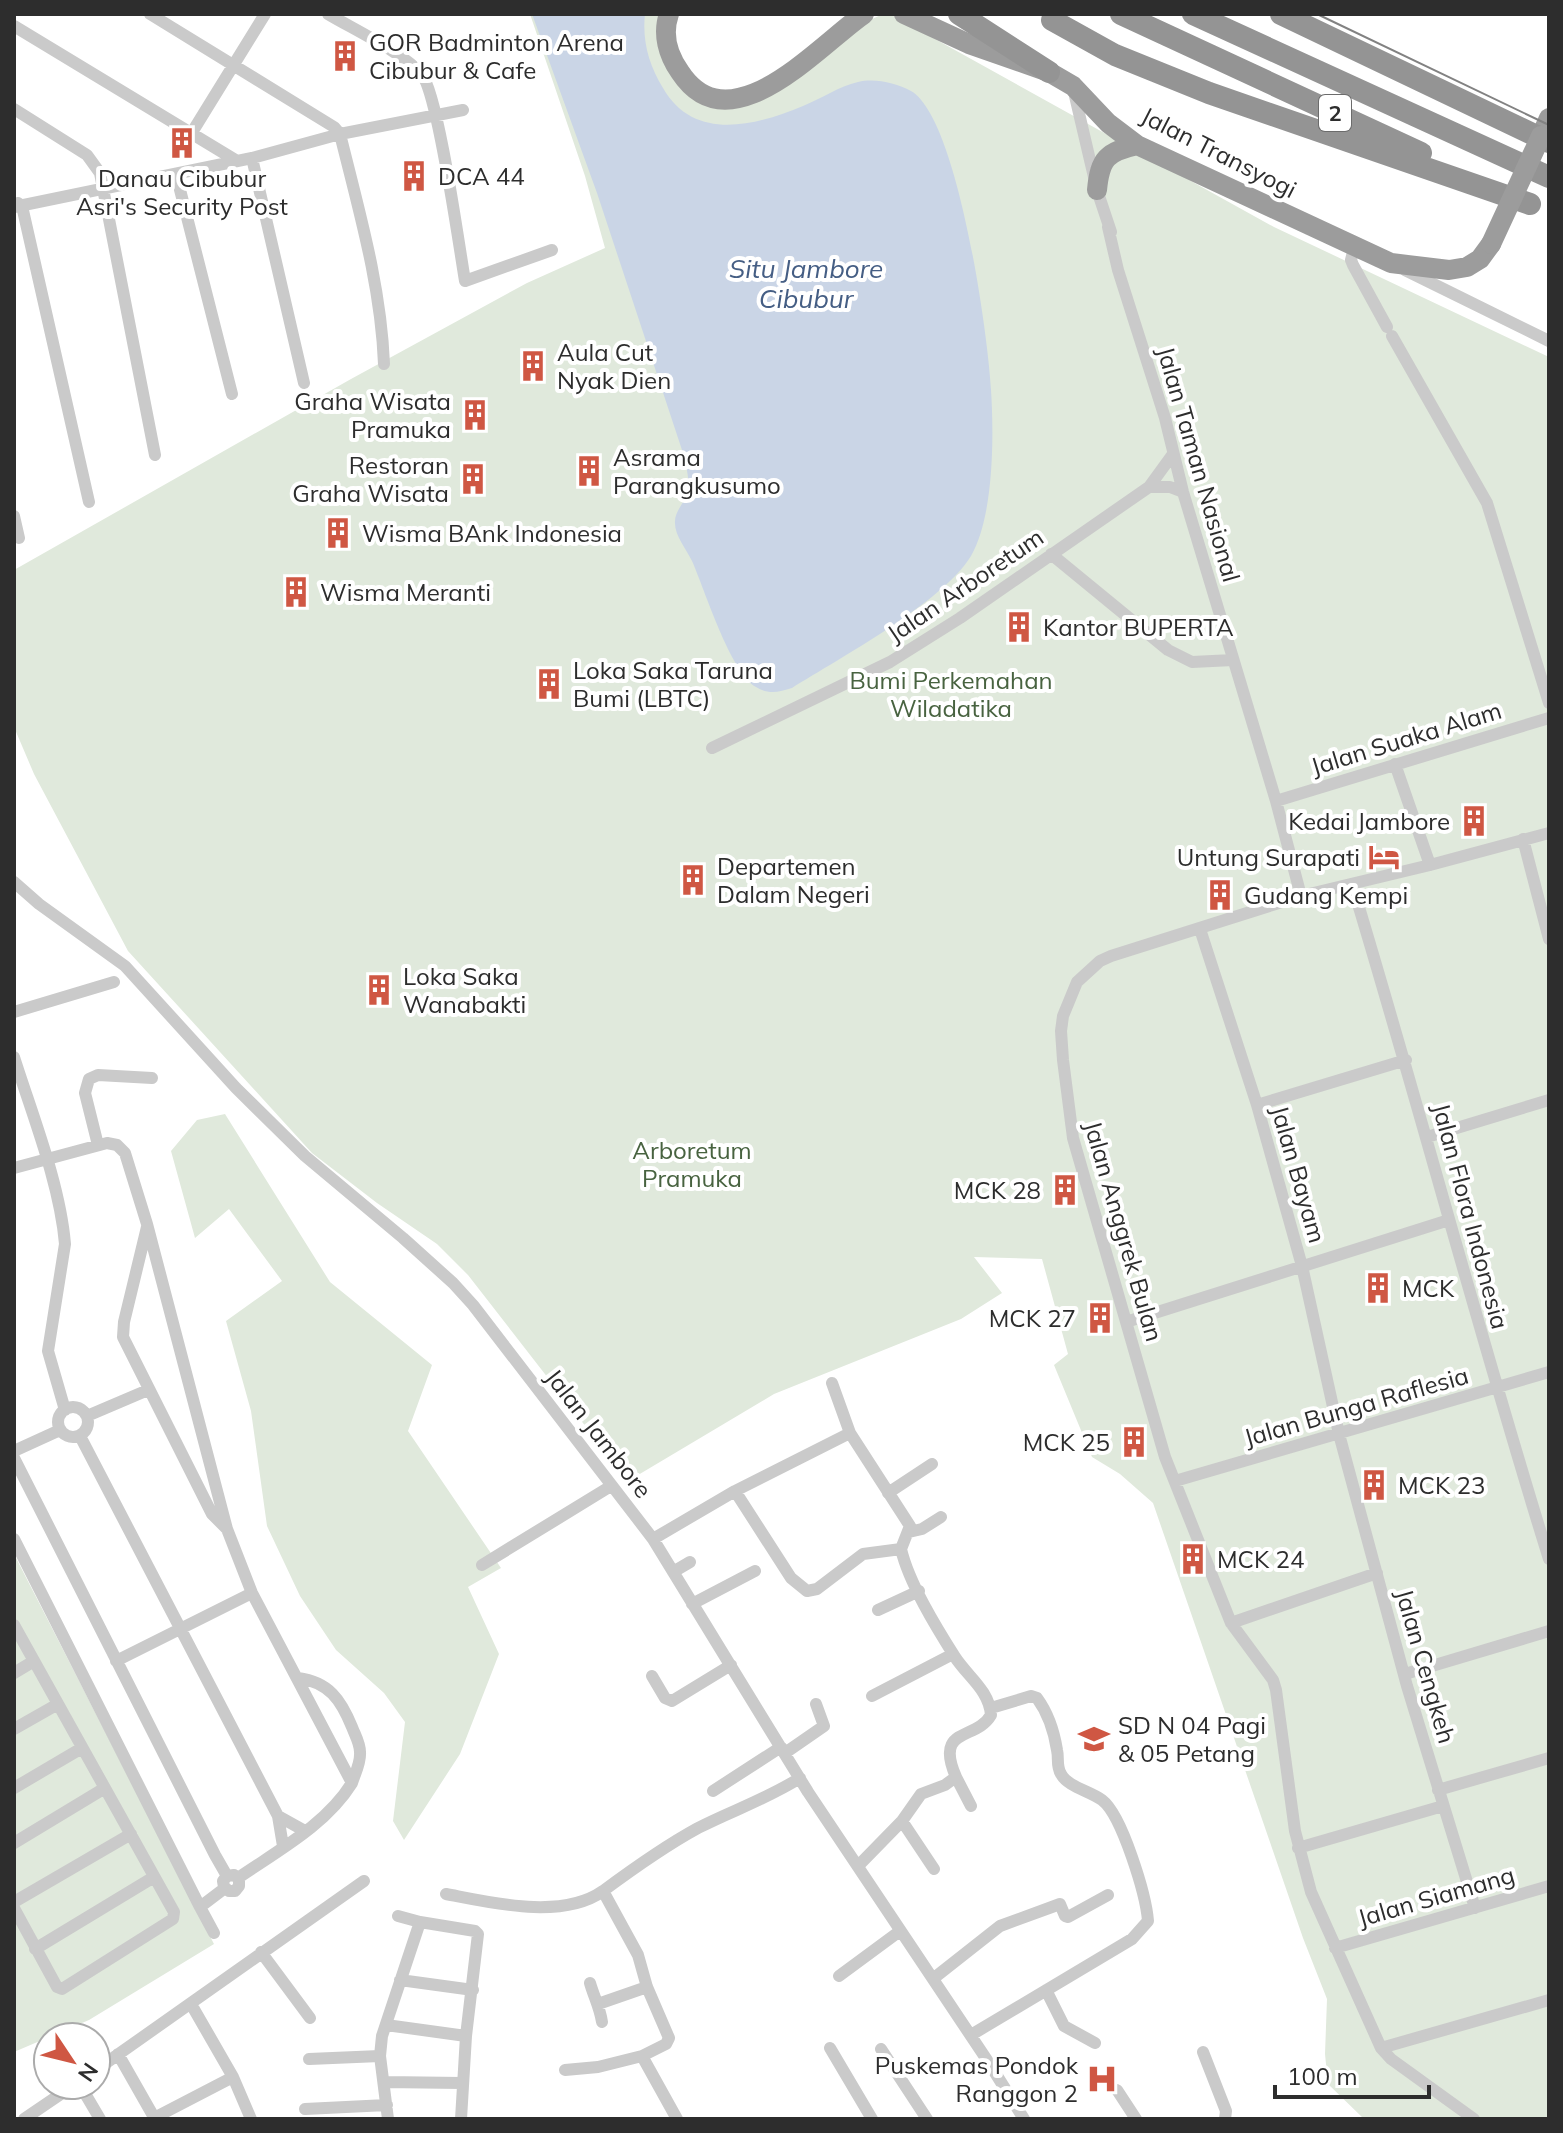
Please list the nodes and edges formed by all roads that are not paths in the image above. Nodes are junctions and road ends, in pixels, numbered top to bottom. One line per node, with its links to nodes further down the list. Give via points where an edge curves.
1 (150, 14): 13 (street)
2 (265, 14): 13 (street)
3 (328, 14): 18 (street, via 412,65 424,77)
4 (669, 14): 10 (highway, via 665,34 681,74 702,94 723,101 773,84)
5 (904, 14): 14 (highway, Jalan Transyogi)
6 (959, 14): 14 (highway)
7 (1121, 14): 30 (highway, 2)
8 (1193, 14): 26 (highway, 2)
9 (1281, 14): 19 (highway)
10 (863, 15)
11 (1052, 20): 30 (highway, via 1115,55 1209,93)
12 (14, 26): 20 (street)
13 (233, 65): 20 (street); 21 (street)
14 (1049, 72): 15 (highway, Jalan Transyogi)
15 (1073, 86): 22 (highway, Jalan Transyogi); 28 (street, Jalan Taman Nasional)
16 (14, 109): 27 (street, via 95,162)
17 (463, 110): 18 (street)
18 (435, 117): 21 (street); 32 (street, via 465,281)
19 (1546, 132): 33 (highway, Jalan Transyogi, bridge, via 1480,259 1449,270)
20 (191, 134): 24 (street)
21 (340, 134): 23 (street); 35 (street, via 374,271)
22 (1137, 145): 28 (highway, via 1105,159); 31 (highway, Jalan Transyogi)
23 (252, 158): 24 (street); 36 (street)
24 (237, 161): 25 (street)
25 (176, 174): 27 (street); 37 (street)
26 (1549, 177)
27 (104, 189): 29 (street); 39 (street)
28 (1097, 190): 38 (street, Jalan Taman Nasional)
29 (17, 204): 42 (street)
30 (1539, 208)
31 (1354, 248): 33 (highway, Jalan Transyogi); 47 (street, via 1353,265 1487,503)
32 (552, 250)
33 (1391, 263): 34 (street)
34 (1549, 341)
35 (384, 364)
36 (304, 383)
37 (232, 394)
38 (1173, 454): 40 (street, Jalan Arboretum); 41 (street, Jalan Taman Nasional)
39 (155, 455)
40 (1149, 487): 41 (street); 45 (street, Jalan Arboretum)
41 (1183, 492): 46 (street, Jalan Taman Nasional)
42 (89, 502)
43 (14, 516): 44 (street)
44 (19, 538)
45 (1051, 554): 46 (street, via 1168,650 1192,662); 49 (street, Jalan Arboretum, via 890,662)
46 (1233, 660): 51 (street, Jalan Taman Nasional)
47 (1549, 703)
48 (1549, 718): 50 (street, Jalan Suaka Alam)
49 (712, 748)
50 (1395, 764): 51 (street, Jalan Suaka Alam); 54 (street)
51 (1276, 801): 57 (street, Jalan Taman Nasional)
52 (1547, 834): 53 (street, Jalan Anggrek Bulan)
53 (1523, 839): 54 (street, Jalan Anggrek Bulan); 59 (street)
54 (1430, 865): 56 (street, Jalan Anggrek Bulan)
55 (14, 882): 89 (street, Jalan Jambore, via 125,966 305,1156 453,1283)
56 (1352, 884): 57 (street, Jalan Anggrek Bulan); 63 (street, Jalan Flora Indonesia)
57 (1301, 896): 58 (street, Jalan Anggrek Bulan)
58 (1200, 929): 66 (street, Jalan Bayam); 74 (street, Jalan Anggrek Bulan, via 1100,961 1077,982 1063,1016 1073,1138)
59 (1549, 939)
60 (114, 982): 61 (street)
61 (14, 1012)
62 (14, 1057): 69 (street)
63 (1406, 1060): 66 (street); 67 (street, Jalan Flora Indonesia)
64 (152, 1078): 68 (street, via 89,1079 85,1093)
65 (1549, 1100): 67 (street)
66 (1257, 1105): 73 (street, Jalan Bayam)
67 (1427, 1137): 71 (street, Jalan Flora Indonesia)
68 (98, 1145): 69 (street); 72 (street, via 113,1144 125,1153)
69 (46, 1159): 70 (street); 79 (street, via 64,1228 48,1351)
70 (14, 1168)
71 (1449, 1220): 73 (street); 77 (street, Jalan Flora Indonesia)
72 (147, 1224): 78 (street, via 123,1337); 93 (street)
73 (1302, 1266): 74 (street); 83 (street, Jalan Bayam)
74 (1126, 1322): 88 (street, Jalan Anggrek Bulan)
75 (1549, 1372): 77 (street, Jalan Bunga Raflesia)
76 (832, 1383): 82 (street)
77 (1496, 1389): 83 (street, Jalan Bunga Raflesia); 98 (street, Jalan Flora Indonesia)
78 (148, 1390): 80 (street); 93 (street, via 212,1514)
79 (65, 1410): 80 (street, via 77,1408); 81 (street)
80 (87, 1416): 84 (street, via 88,1426)
81 (60, 1430): 84 (street); 85 (street)
82 (850, 1433): 90 (street); 91 (street)
83 (1339, 1434): 88 (street, Jalan Bunga Raflesia); 103 (street, Jalan Cengkeh)
84 (80, 1436): 110 (street)
85 (14, 1451)
86 (14, 1458): 114 (street)
87 (932, 1464): 91 (street)
88 (1175, 1481): 108 (street, Jalan Anggrek Bulan)
89 (611, 1486): 96 (street, Jalan Jambore); 100 (street)
90 (735, 1491): 96 (street); 97 (street, via 791,1578 807,1591 863,1554)
91 (888, 1493): 94 (street)
92 (941, 1517): 94 (street)
93 (227, 1529): 105 (street)
94 (909, 1532): 97 (street)
95 (14, 1539): 154 (street)
96 (653, 1539): 102 (street, Jalan Jambore)
97 (901, 1549): 104 (street)
98 (1549, 1559)
99 (690, 1562): 102 (street)
100 (482, 1565)
101 (755, 1571): 106 (street)
102 (673, 1572): 106 (street, Jalan Jambore)
103 (1377, 1573): 108 (street); 117 (street, Jalan Cengkeh)
104 (919, 1591): 107 (street); 112 (street)
105 (252, 1593): 110 (street); 119 (street)
106 (692, 1604): 115 (street, Jalan Jambore)
107 (878, 1610)
108 (1231, 1623): 143 (street, Jalan Anggrek Bulan, via 1276,1690)
109 (14, 1625): 113 (street)
110 (181, 1629): 114 (street); 137 (street)
111 (1549, 1631): 117 (street)
112 (953, 1654): 120 (street); 123 (street)
113 (34, 1661): 116 (street); 121 (street)
114 (116, 1661): 147 (street)
115 (731, 1665): 118 (street, via 672,1701); 126 (street, Jalan Jambore)
116 (14, 1673)
117 (1405, 1674): 133 (street, Jalan Cengkeh)
118 (652, 1676)
119 (298, 1678): 130 (street); 130 (street, via 321,1683 344,1707 359,1744)
120 (872, 1696)
121 (58, 1704): 124 (street); 125 (street)
122 (816, 1704): 126 (street, via 824,1726)
123 (991, 1708): 128 (street, via 989,1720 952,1744); 169 (street, via 1037,1698 1049,1717 1058,1770 1116,1816 1148,1917 1132,1939)
124 (14, 1729)
125 (82, 1748): 131 (street); 132 (street)
126 (783, 1750): 129 (street, Jalan Jambore); 134 (street)
127 (1549, 1758): 133 (street)
128 (956, 1777): 135 (street); 138 (street, via 921,1794)
129 (800, 1778): 144 (street, Jalan Jambore); 150 (street, via 696,1829)
130 (352, 1783): 139 (street)
131 (14, 1788)
132 (105, 1788): 140 (street); 141 (street)
133 (1438, 1790): 136 (street, Jalan Cengkeh)
134 (713, 1791)
135 (971, 1806)
136 (1443, 1806): 143 (street); 155 (street, Jalan Cengkeh)
137 (278, 1816): 139 (street); 142 (street)
138 (902, 1821): 144 (street); 145 (street)
139 (305, 1831): 142 (street)
140 (131, 1834): 146 (street); 153 (street)
141 (14, 1843)
142 (283, 1846): 147 (street)
143 (1298, 1848): 160 (street, Jalan Anggrek Bulan)
144 (859, 1865): 158 (street, Jalan Jambore)
145 (934, 1869)
146 (154, 1877): 161 (street); 161 (street, via 173,1919 62,1989)
147 (230, 1881): 154 (street)
148 (364, 1881): 162 (street)
149 (1549, 1886): 155 (street, Jalan Siamang)
150 (603, 1891): 151 (street, via 563,1907); 167 (street, via 638,1955)
151 (446, 1894)
152 (1108, 1895): 164 (street, via 1068,1917 1060,1904 1000,1926)
153 (14, 1905): 161 (street)
154 (200, 1907): 159 (street)
155 (1475, 1908): 160 (street, Jalan Siamang)
156 (398, 1916): 157 (street)
157 (420, 1922): 165 (street); 168 (street, via 477,1933)
158 (900, 1931): 163 (street); 164 (street, Jalan Jambore)
159 (214, 1933)
160 (1335, 1948): 181 (street, Jalan Anggrek Bulan)
161 (35, 1949)
162 (261, 1952): 171 (street); 173 (street)
163 (839, 1976)
164 (934, 1978): 176 (street, Jalan Jambore)
165 (400, 1980): 168 (street); 175 (street)
166 (590, 1983): 172 (street)
167 (647, 1987): 172 (street); 185 (street, via 669,2038)
168 (473, 1990): 177 (street)
169 (1046, 1990): 176 (street); 178 (street, via 1064,2026)
170 (1549, 2000): 181 (street)
171 (191, 2004): 183 (street); 189 (street)
172 (598, 2004): 174 (street)
173 (310, 2018)
174 (602, 2022)
175 (386, 2025): 177 (street); 184 (street)
176 (971, 2035): 198 (street, Jalan Jambore)
177 (466, 2036): 191 (street)
178 (1095, 2043)
179 (830, 2048): 205 (street)
180 (881, 2049): 206 (street)
181 (1384, 2051): 209 (street)
182 (1203, 2052): 208 (street)
183 (118, 2054): 186 (street); 200 (street)
184 (380, 2056): 187 (street); 190 (street)
185 (642, 2056): 188 (street); 204 (street)
186 (112, 2058)
187 (309, 2059)
188 (565, 2070)
189 (233, 2077): 200 (street); 201 (street)
190 (384, 2082): 191 (street); 195 (street)
191 (462, 2083): 203 (street)
192 (1117, 2090): 207 (street)
193 (53, 2101): 197 (street)
194 (89, 2101): 199 (street)
195 (387, 2105): 196 (street); 202 (street)
196 (305, 2109)
197 (32, 2117)
198 (1018, 2117)
199 (100, 2119)
200 (154, 2119)
201 (251, 2119)
202 (388, 2119)
203 (461, 2119)
204 (677, 2119)
205 (872, 2119)
206 (927, 2119)
207 (1136, 2119)
208 (1225, 2119)
209 (1474, 2119)

